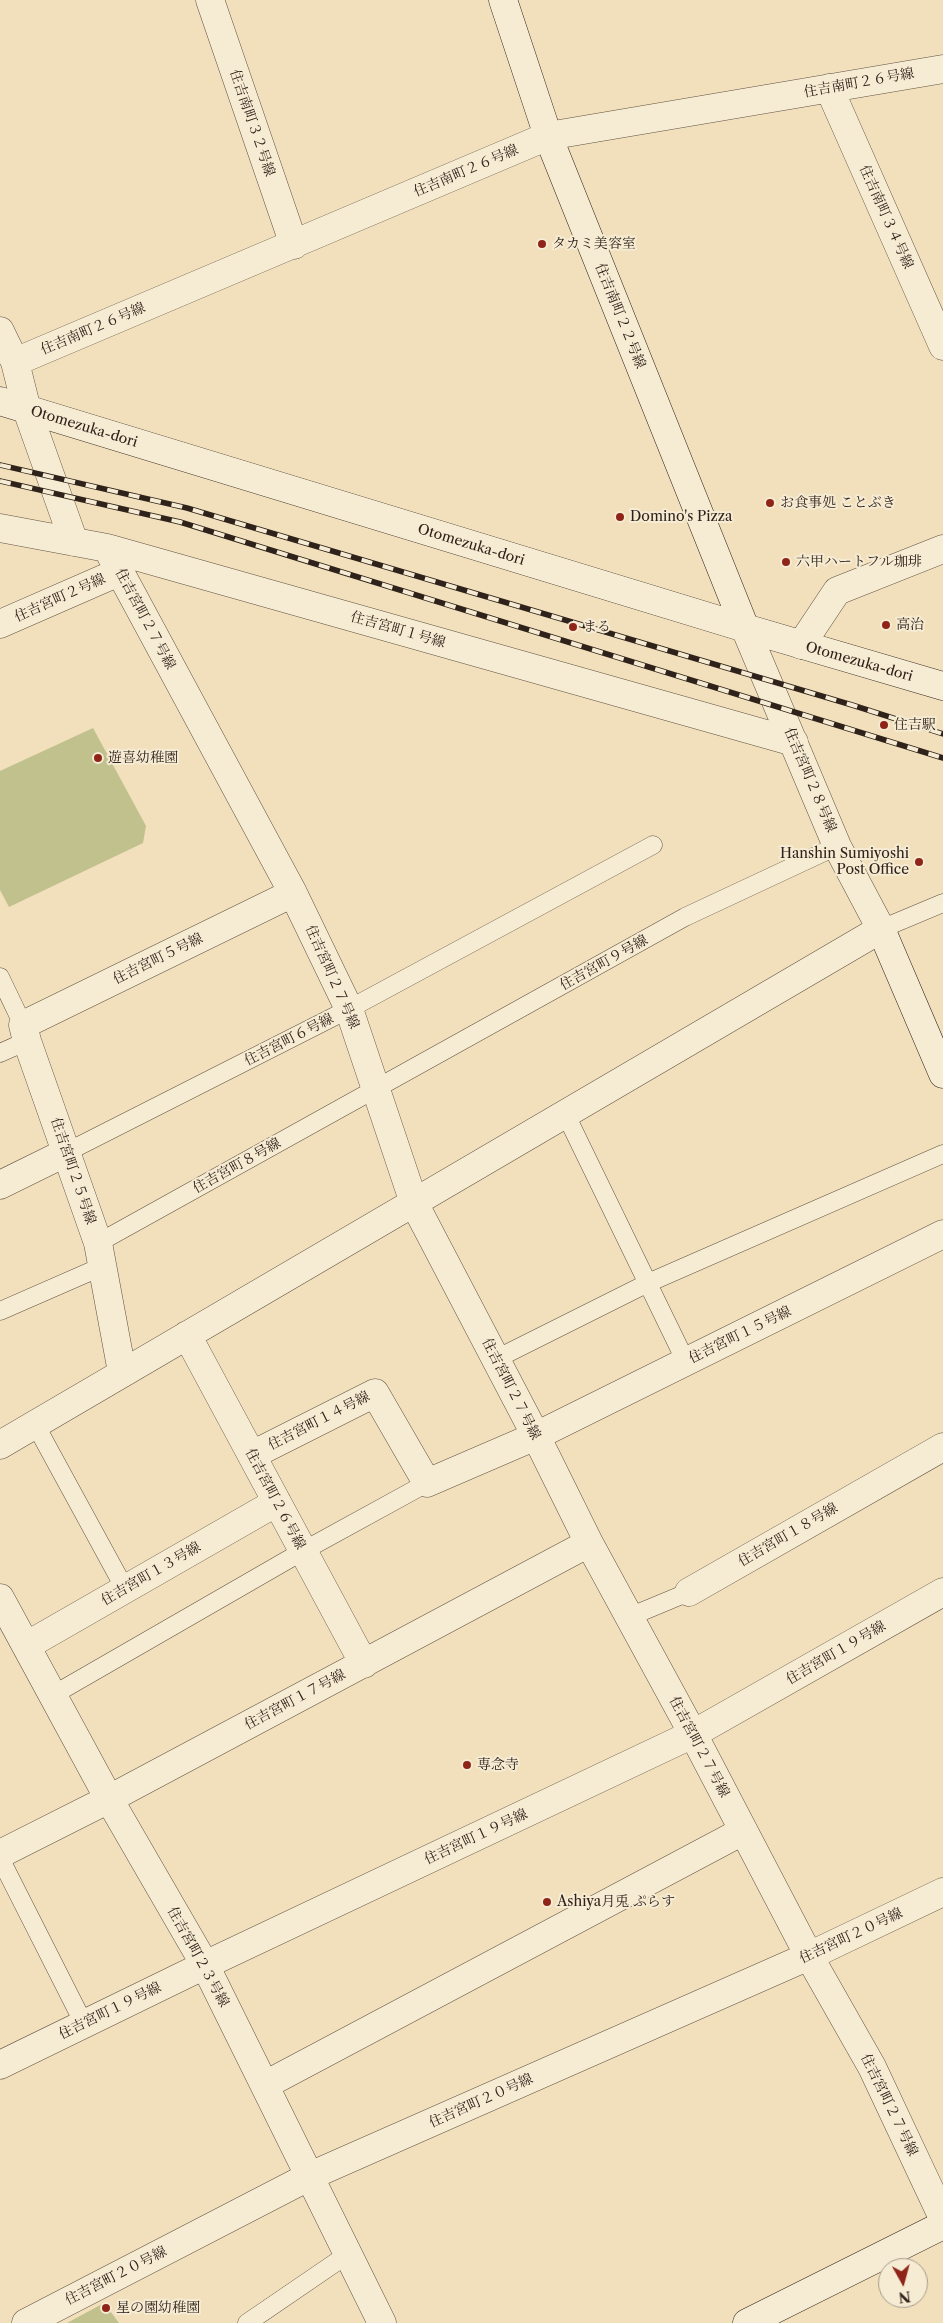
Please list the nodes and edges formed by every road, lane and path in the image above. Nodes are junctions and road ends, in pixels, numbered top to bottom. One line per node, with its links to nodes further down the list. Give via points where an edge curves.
1 (210, 0): 6 (street, 住吉南町３２号線)
2 (503, 0): 5 (street, 住吉南町２２号線)
3 (943, 69): 4 (street, 住吉南町２６号線)
4 (829, 88): 5 (street, 住吉南町２６号線); 8 (street, 住吉南町３４号線)
5 (548, 136): 6 (street, 住吉南町２６号線); 18 (street, 住吉南町２２号線)
6 (294, 245): 9 (street, 住吉南町２６号線)
7 (0, 331): 9 (street)
8 (943, 346)
9 (15, 362): 11 (street)
10 (0, 401): 11 (street, Otomezuka-dori)
11 (27, 410): 13 (street); 18 (street, Otomezuka-dori)
12 (0, 528): 13 (street, 住吉宮町１号線)
13 (74, 542): 14 (street, 住吉宮町１号線)
14 (107, 548): 16 (street, 住吉宮町２７号線); 21 (street, 住吉宮町１号線)
15 (943, 549): 19 (street, via 837,591)
16 (119, 572): 17 (street, 住吉宮町２号線); 24 (street, 住吉宮町２７号線)
17 (0, 624)
18 (745, 628): 19 (street, Otomezuka-dori); 21 (street, 住吉宮町２８号線)
19 (801, 645): 20 (street, Otomezuka-dori)
20 (943, 686)
21 (794, 742): 23 (street, 住吉宮町２８号線)
22 (653, 846): 28 (lane, 住吉宮町６号線)
23 (838, 846): 26 (street, 住吉宮町２８号線); 33 (lane, 住吉宮町９号線, via 686,917)
24 (293, 893): 28 (street, 住吉宮町２７号線); 29 (street, 住吉宮町５号線)
25 (943, 903): 26 (lane)
26 (881, 929): 30 (street, 住吉宮町２８号線); 34 (street)
27 (0, 977): 29 (lane, 住吉宮町２５号線)
28 (349, 1009): 33 (street, 住吉宮町２７号線); 35 (lane, 住吉宮町６号線)
29 (25, 1033): 31 (lane); 35 (street, 住吉宮町２５号線)
30 (938, 1045): 32 (street, 住吉宮町２８号線)
31 (0, 1053)
32 (943, 1074)
33 (376, 1090): 38 (street, 住吉宮町２７号線); 40 (lane, 住吉宮町８号線)
34 (565, 1113): 38 (street); 41 (lane)
35 (67, 1152): 37 (street, 住吉宮町６号線); 40 (street, 住吉宮町２５号線)
36 (943, 1154): 41 (lane)
37 (0, 1184)
38 (414, 1203): 43 (street); 44 (street, 住吉宮町２７号線)
39 (943, 1234): 45 (street, 住吉宮町１５号線)
40 (100, 1254): 42 (lane, 住吉宮町８号線); 46 (street, 住吉宮町２５号線)
41 (648, 1283): 44 (lane); 45 (lane)
42 (0, 1311)
43 (187, 1335): 46 (street); 51 (street, 住吉宮町２６号線)
44 (496, 1359): 48 (street, 住吉宮町２７号線)
45 (686, 1362): 48 (street, 住吉宮町１５号線)
46 (122, 1372): 47 (street)
47 (34, 1424): 49 (street); 56 (lane)
48 (536, 1436): 52 (street); 54 (street, 住吉宮町２７号線)
49 (0, 1445)
50 (943, 1447): 57 (street, 住吉宮町１８号線)
51 (252, 1455): 52 (street, 住吉宮町１４号線, via 375,1393); 53 (street, 住吉宮町２６号線)
52 (427, 1483): 55 (lane)
53 (276, 1502): 55 (street, 住吉宮町２６号線); 56 (street, 住吉宮町１３号線)
54 (589, 1543): 60 (street, 住吉宮町２７号線); 62 (street, 住吉宮町１７号線)
55 (303, 1551): 62 (street, 住吉宮町２６号線); 63 (lane)
56 (125, 1589): 61 (street, 住吉宮町１３号線)
57 (689, 1592): 60 (lane, 住吉宮町１８号線)
58 (943, 1592): 64 (street, 住吉宮町１９号線)
59 (2, 1607): 61 (street, 住吉宮町２３号線)
60 (629, 1616): 64 (street, 住吉宮町２７号線)
61 (26, 1646): 63 (street, 住吉宮町２３号線)
62 (364, 1664): 65 (street, 住吉宮町１７号線)
63 (53, 1695): 65 (street, 住吉宮町２３号線)
64 (693, 1734): 66 (street, 住吉宮町２７号線); 71 (street, 住吉宮町１９号線)
65 (109, 1799): 67 (street, 住吉宮町１７号線); 71 (street, 住吉宮町２３号線)
66 (743, 1831): 70 (street, 住吉宮町２７号線); 74 (street)
67 (0, 1854)
68 (0, 1858): 72 (lane)
69 (943, 1892): 70 (street, 住吉宮町２０号線)
70 (809, 1956): 75 (street, 住吉宮町２０号線); 76 (street, 住吉宮町２７号線, via 872,2067)
71 (205, 1965): 72 (street, 住吉宮町１９号線); 74 (street, 住吉宮町２３号線)
72 (84, 2024): 73 (street, 住吉宮町１９号線)
73 (0, 2065)
74 (265, 2086): 75 (street, 住吉宮町２３号線)
75 (310, 2176): 78 (street, 住吉宮町２３号線); 79 (street, 住吉宮町２０号線)
76 (943, 2218)
77 (943, 2225): 82 (street)
78 (348, 2254): 80 (lane); 81 (street, 住吉宮町２３号線)
79 (26, 2323)
80 (247, 2323)
81 (382, 2323)
82 (747, 2323)

